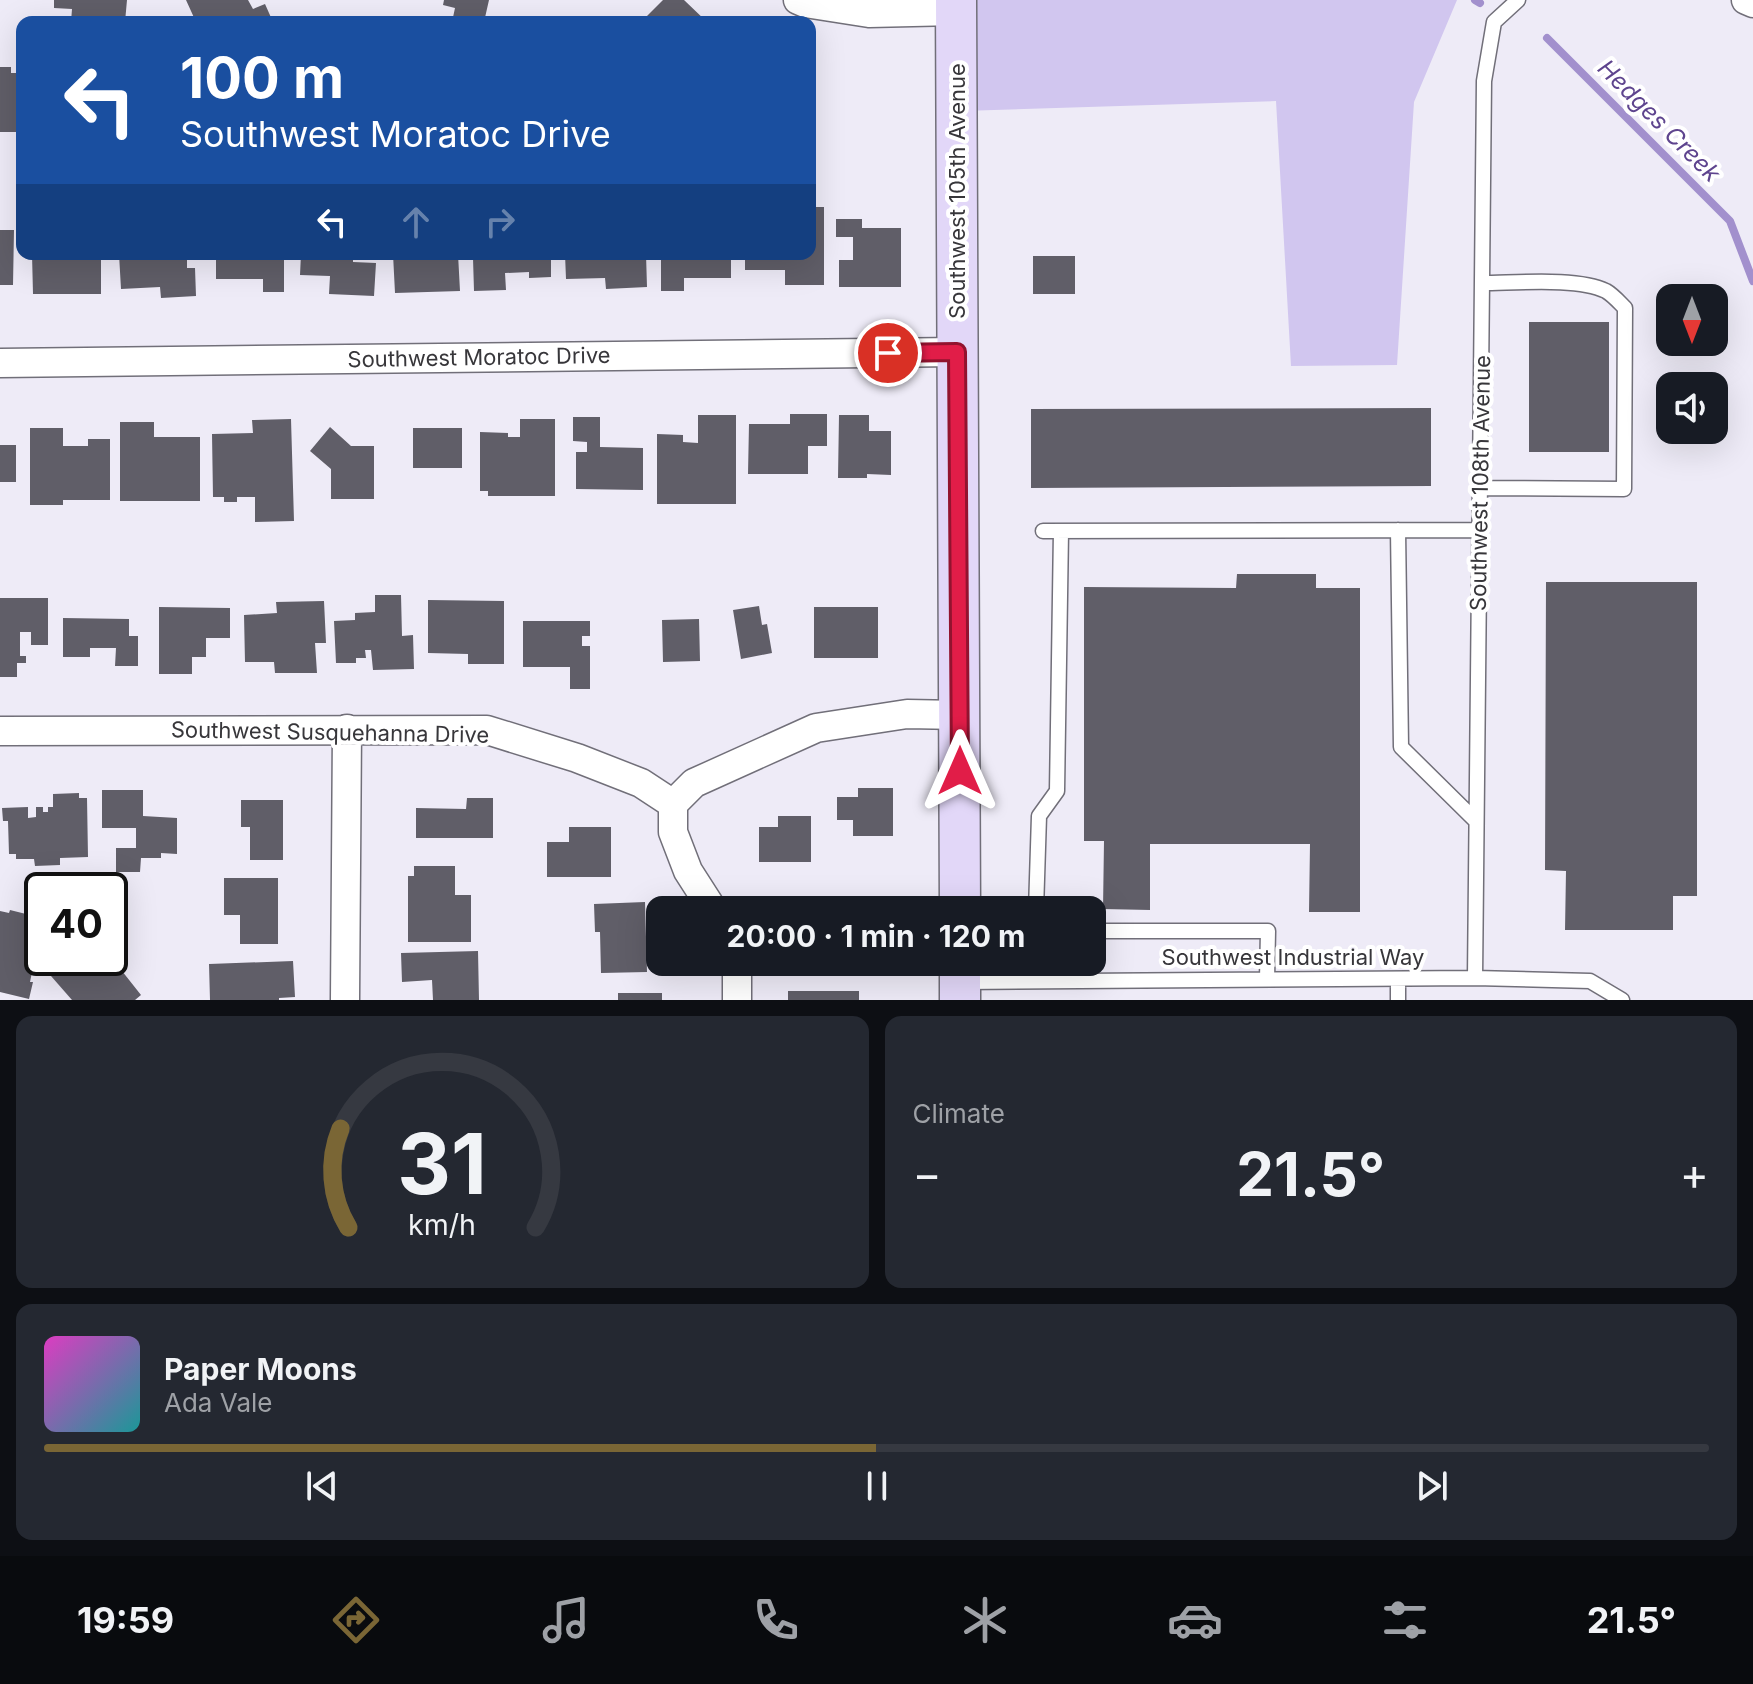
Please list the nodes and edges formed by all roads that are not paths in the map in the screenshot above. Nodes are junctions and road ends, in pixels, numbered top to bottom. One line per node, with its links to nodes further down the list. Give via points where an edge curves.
1 (798, 0): 5 (street, via 869,13)
2 (1518, 0): 6 (lane, Southwest 108th Avenue, via 1494,22 1484,81)
3 (1746, 0): 4 (street)
4 (1753, 3)
5 (956, 5): 7 (street, Southwest 105th Avenue)
6 (1482, 283): 9 (lane, Southwest 108th Avenue); 9 (lane, via 1587,285 1608,292 1625,308 1625,474 1624,489)
7 (957, 352): 8 (street, Southwest Moratoc Drive); 14 (street, Southwest 105th Avenue)
8 (0, 363)
9 (1481, 488): 11 (lane, Southwest 108th Avenue)
10 (1398, 530): 11 (lane); 13 (lane); 18 (lane, via 1401,747)
11 (1480, 530): 18 (lane, Southwest 108th Avenue)
12 (1043, 531): 13 (lane)
13 (1061, 531): 21 (lane, via 1057,791 1039,816)
14 (960, 715): 17 (street, via 907,714 816,728 694,783); 20 (street, Southwest 105th Avenue)
15 (347, 729): 16 (street, Southwest Susquehanna Drive); 17 (street, Southwest Susquehanna Drive, via 487,730 641,783); 30 (street)
16 (0, 731)
17 (673, 804): 19 (street, via 673,832)
18 (1476, 821): 25 (lane, Southwest 108th Avenue)
19 (704, 896)
20 (960, 896)
21 (1036, 896)
22 (1106, 931): 26 (lane, via 1268,931)
23 (737, 976): 31 (street)
24 (1035, 976): 29 (lane)
25 (1475, 978): 27 (lane, Southwest Industrial Way); 33 (lane, Southwest Industrial Way, via 1590,981)
26 (1267, 979): 27 (lane, Southwest Industrial Way); 29 (lane, Southwest Industrial Way)
27 (1398, 979): 32 (lane)
28 (960, 981): 29 (lane, Southwest Industrial Way)
29 (1035, 981)
30 (345, 1000)
31 (737, 1000)
32 (1398, 1000)
33 (1622, 1000)

